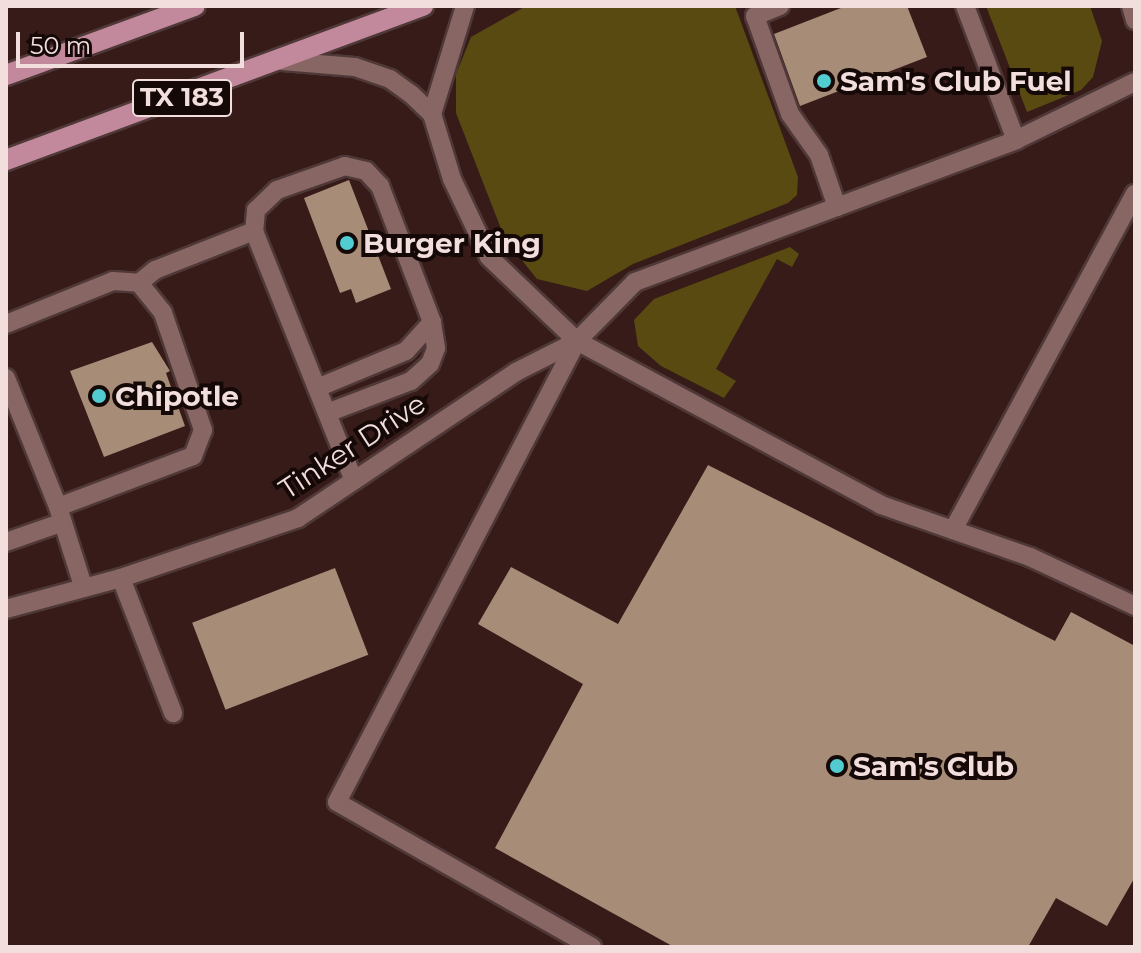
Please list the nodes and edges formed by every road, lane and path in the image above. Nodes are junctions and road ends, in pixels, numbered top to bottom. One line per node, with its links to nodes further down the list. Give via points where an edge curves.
1 (195, 6): 9 (main road)
2 (423, 6): 8 (main road, TX 183)
3 (465, 6): 11 (lane)
4 (780, 6): 15 (lane, via 755,16 790,114 819,155)
5 (965, 6): 12 (lane)
6 (1131, 6): 7 (lane)
7 (1135, 20)
8 (282, 61): 11 (lane, via 367,71 390,79); 13 (main road, TX 183)
9 (6, 75)
10 (1135, 82): 12 (lane)
11 (432, 114): 20 (lane, via 452,179 489,257)
12 (1016, 140): 15 (lane)
13 (6, 160)
14 (1135, 194): 26 (lane)
15 (837, 207): 20 (lane, via 635,282)
16 (254, 231): 17 (lane, via 155,270); 18 (lane, via 256,210 277,190 345,166 366,171 380,186); 22 (lane)
17 (145, 288): 19 (lane, via 113,281); 25 (lane, via 173,342 203,430 202,442 193,456)
18 (432, 322): 22 (lane, via 406,351); 23 (lane, via 436,348 430,364 411,381)
19 (6, 324)
20 (577, 341): 24 (lane, Tinker Drive, via 516,372); 26 (lane, via 881,505); 33 (lane, via 337,802)
21 (6, 378): 25 (lane)
22 (317, 388): 23 (lane)
23 (327, 413): 24 (lane)
24 (354, 481): 28 (lane, Tinker Drive, via 298,518)
25 (60, 514): 27 (lane); 29 (lane)
26 (953, 530): 30 (lane, via 1030,557)
27 (6, 542)
28 (121, 578): 29 (lane, Tinker Drive); 32 (lane)
29 (83, 586): 31 (lane, Tinker Drive)
30 (1135, 606)
31 (6, 609)
32 (173, 713)
33 (592, 947)

